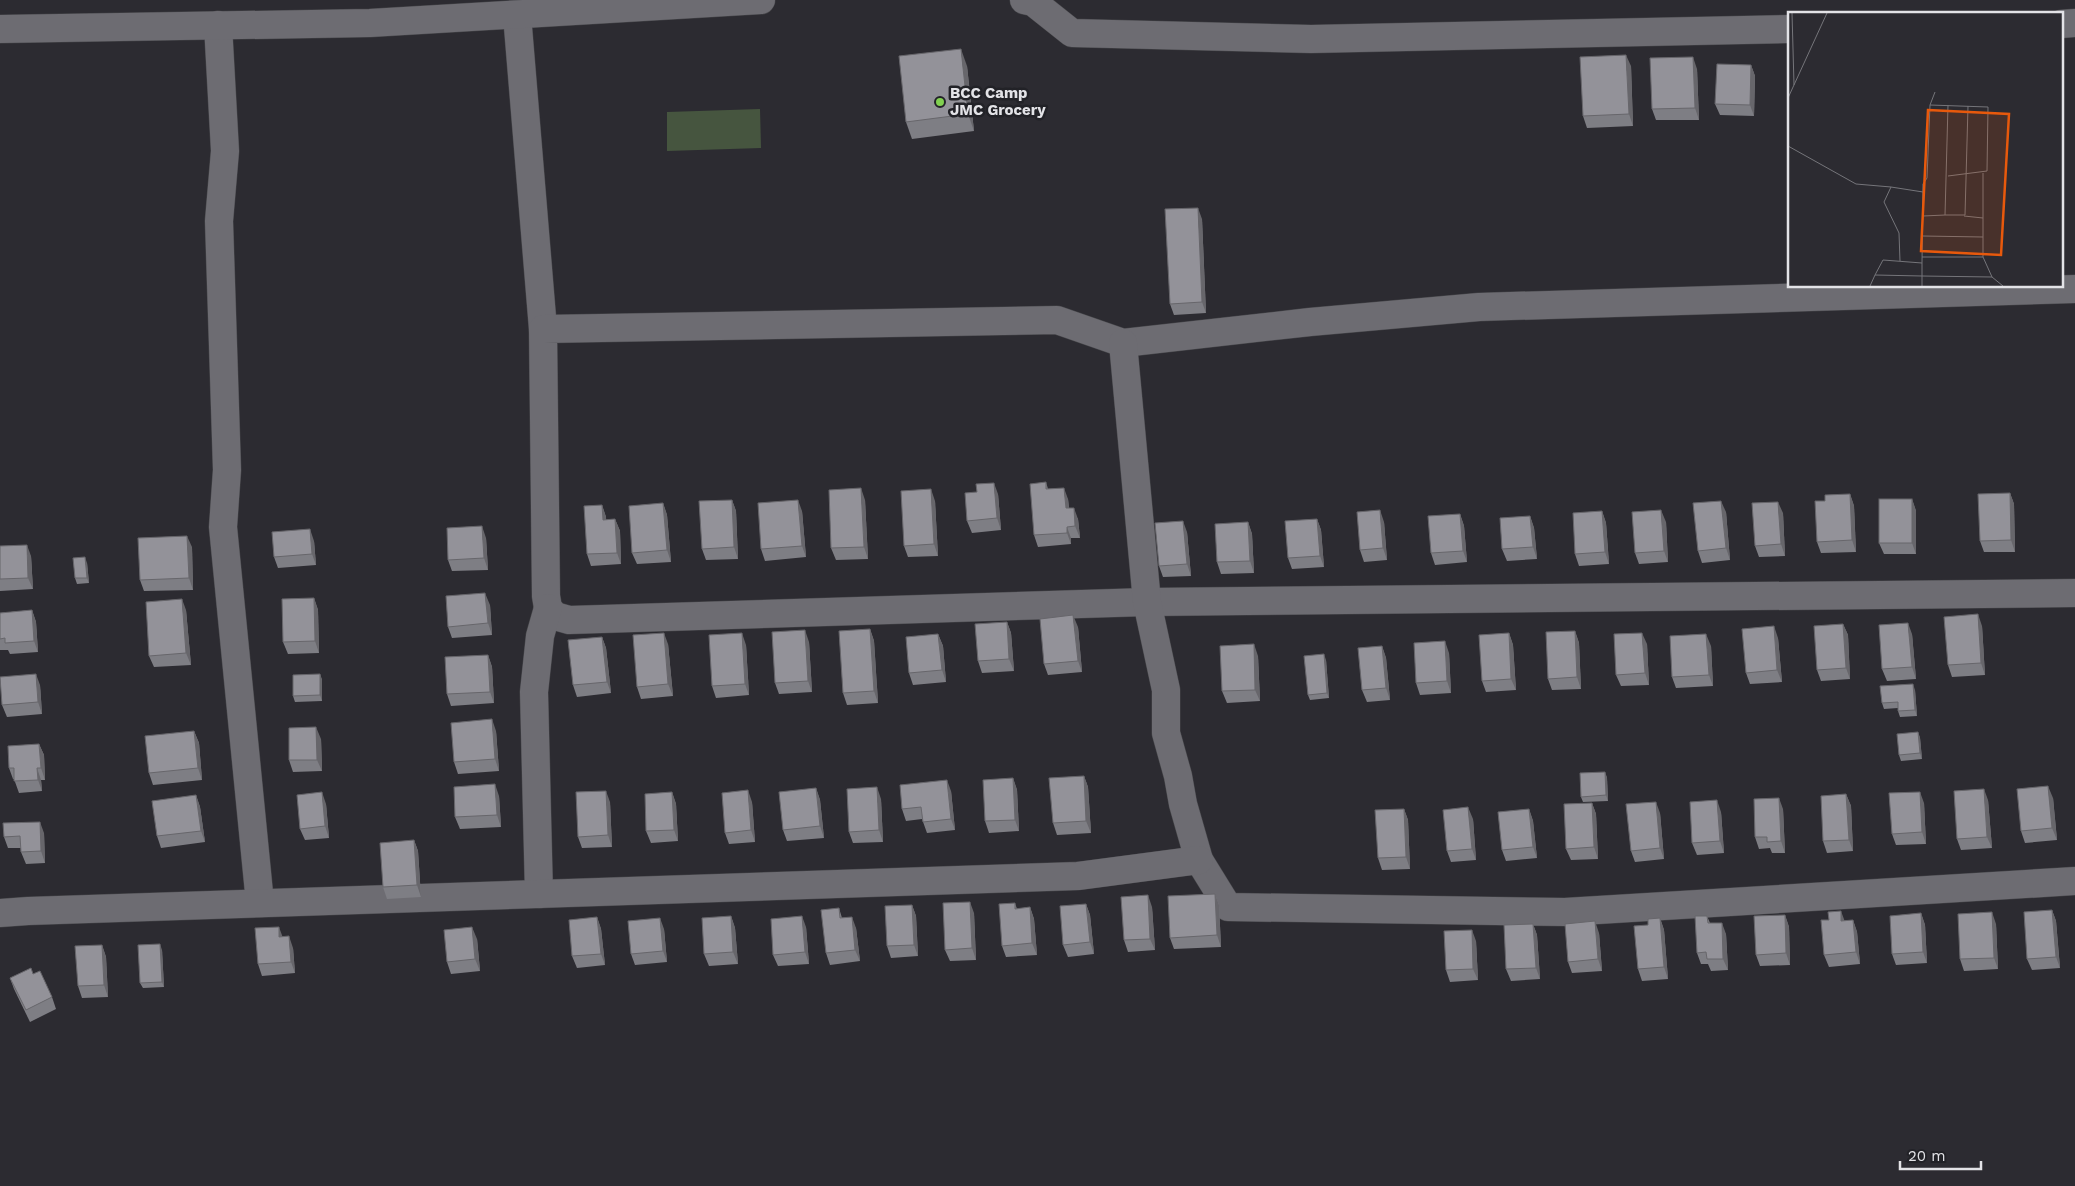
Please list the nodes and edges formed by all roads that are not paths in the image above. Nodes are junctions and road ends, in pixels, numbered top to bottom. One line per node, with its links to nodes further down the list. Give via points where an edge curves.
1 (761, 0): 3 (street)
2 (1024, 0): 8 (street, via 1033,2 1072,33 1311,39)
3 (517, 15): 6 (street, via 370,23); 10 (street)
4 (2075, 23): 5 (street)
5 (2062, 24)
6 (218, 25): 7 (street); 18 (street, via 225,151 219,221 227,470 223,527)
7 (0, 28)
8 (1788, 29)
9 (2075, 289): 11 (street, via 1479,307)
10 (543, 329): 11 (street, via 1058,320); 14 (street)
11 (1123, 343): 13 (street)
12 (2075, 593): 13 (street)
13 (1147, 602): 14 (street, via 569,620 555,616); 15 (street, via 1166,690 1166,733)
14 (548, 608): 17 (street, via 540,636 534,692)
15 (1199, 860): 16 (street, via 1228,907 1565,912); 17 (street, via 1078,876)
16 (2075, 881)
17 (539, 894): 18 (street)
18 (260, 903): 19 (street)
19 (0, 913)

